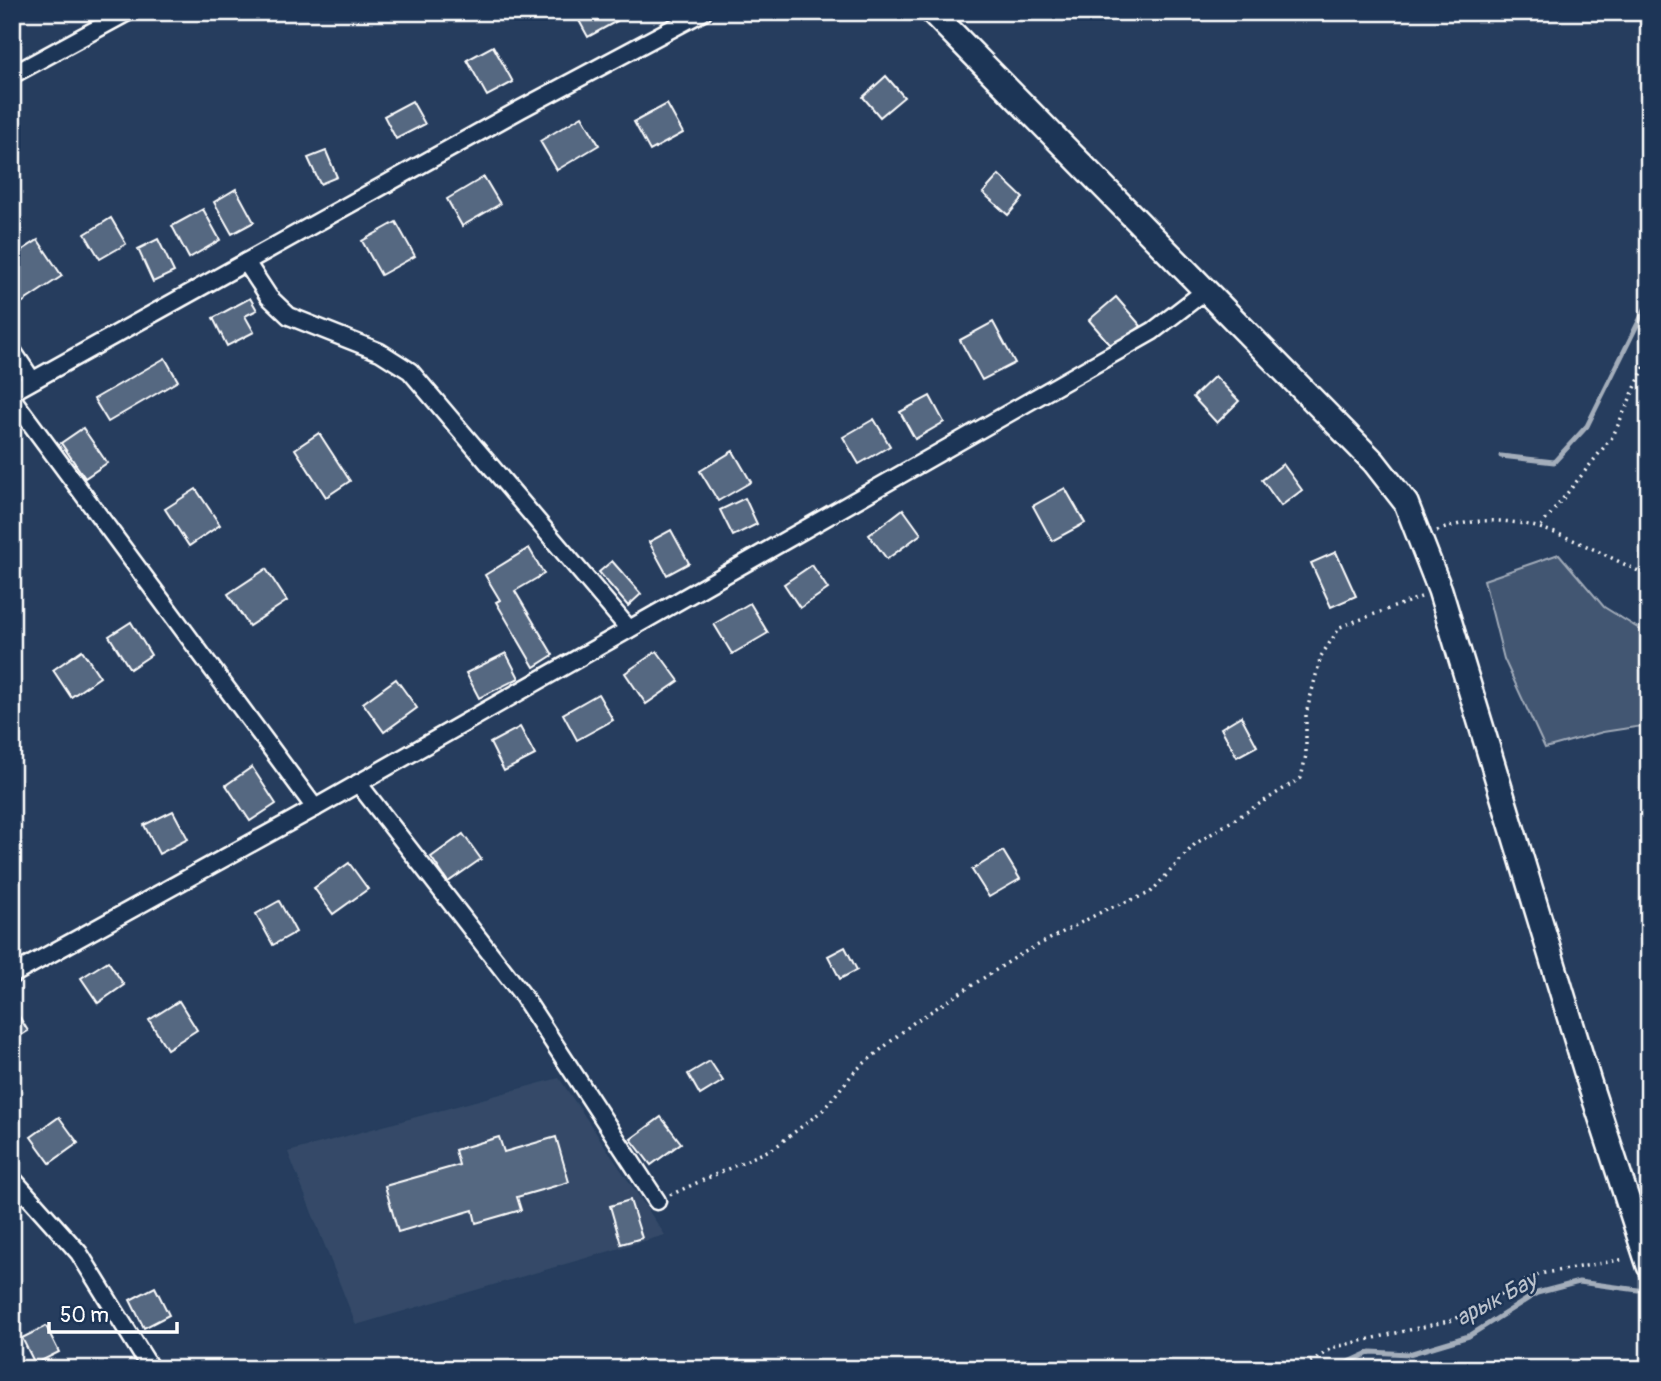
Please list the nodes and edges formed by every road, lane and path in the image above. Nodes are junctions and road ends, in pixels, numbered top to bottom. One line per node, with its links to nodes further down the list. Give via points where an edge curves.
1 (128, 12): 4 (street)
2 (703, 12): 5 (street)
3 (932, 12): 6 (main road)
4 (12, 75)
5 (246, 262): 9 (street); 16 (street, via 289,316 380,352 410,371)
6 (1205, 291): 13 (main road, via 1374,462 1406,503); 16 (street, via 1153,331)
7 (12, 351): 9 (street)
8 (1649, 357): 12 (path, via 1613,436)
9 (32, 380): 10 (street)
10 (12, 392)
11 (12, 398): 18 (street)
12 (1541, 526): 13 (path, via 1495,519 1459,523); 14 (path)
13 (1422, 537): 15 (main road)
14 (1649, 576)
15 (1440, 590): 21 (path, via 1340,627 1321,656 1306,714 1301,778 1195,844 1150,893 1107,909 1021,954 913,1023 855,1070 824,1110 774,1149); 22 (main road)
16 (629, 629): 17 (street)
17 (358, 783): 18 (street); 21 (street, via 520,993)
18 (315, 808): 19 (street)
19 (12, 975)
20 (12, 1178): 23 (street, via 79,1253)
21 (657, 1200)
22 (1647, 1261): 24 (path, via 1539,1274 1453,1320 1335,1347)
23 (151, 1369)
24 (1298, 1369)

